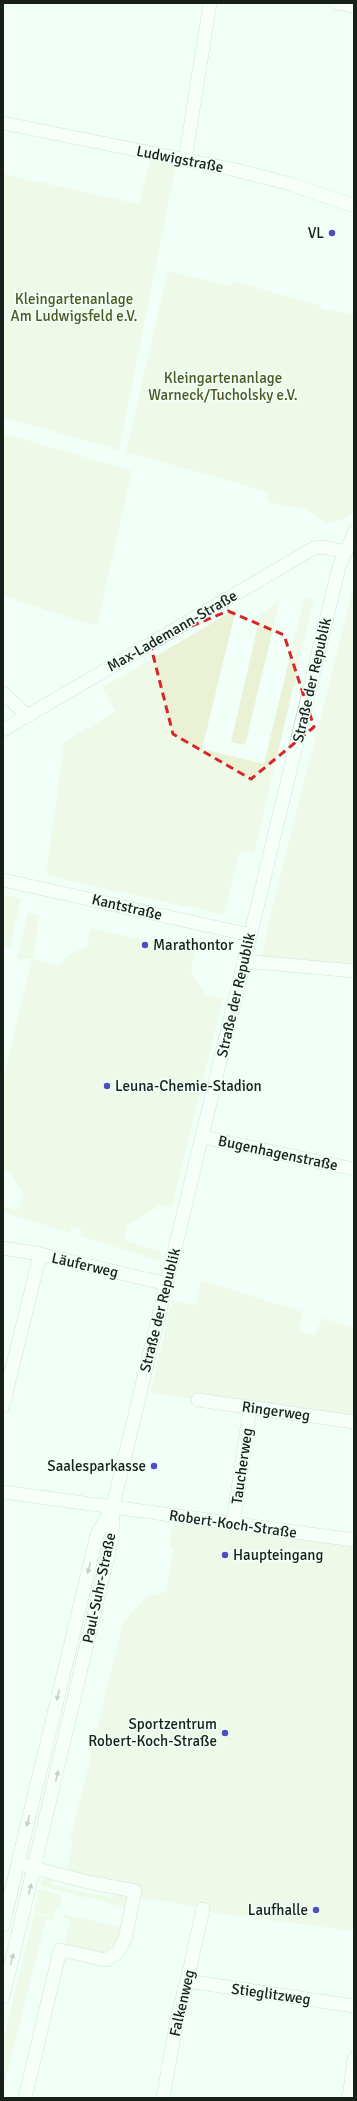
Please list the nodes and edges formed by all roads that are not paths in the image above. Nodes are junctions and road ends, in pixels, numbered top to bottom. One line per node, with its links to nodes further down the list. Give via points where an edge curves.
1 (210, 3): 5 (street)
2 (336, 3): 3 (street)
3 (354, 6)
4 (3, 123): 5 (street, Ludwigstraße)
5 (185, 160): 6 (street, Ludwigstraße, via 290,184)
6 (354, 206)
7 (354, 534): 8 (street, Straße der Republik)
8 (344, 552): 10 (street, Max-Lademann-Straße, via 325,547 314,548); 13 (street, Straße der Republik, via 338,568)
9 (3, 694): 10 (street)
10 (28, 716): 11 (street, Max-Lademann-Straße)
11 (3, 730)
12 (3, 880): 13 (street, Kantstraße)
13 (250, 935): 14 (street, Straße der Republik)
14 (244, 961): 15 (street); 16 (street, Straße der Republik)
15 (354, 972)
16 (202, 1137): 17 (street, Bugenhagenstraße); 20 (street, Straße der Republik)
17 (354, 1169)
18 (3, 1248): 19 (street, Läuferweg)
19 (40, 1254): 20 (street, Läuferweg); 22 (street)
20 (167, 1284): 26 (street, Straße der Republik)
21 (198, 1400): 23 (street, Ringerweg)
22 (3, 1406)
23 (250, 1408): 24 (street, Ringerweg); 27 (street, Taucherweg)
24 (354, 1422)
25 (3, 1492): 26 (street, Robert-Koch-Straße)
26 (113, 1506): 27 (street, Robert-Koch-Straße); 29 (street, Paul-Suhr-Straße, one-way to 29, via 97,1535); 30 (street, Paul-Suhr-Straße, one-way to 26, via 112,1539)
27 (233, 1524): 28 (street, Robert-Koch-Straße)
28 (354, 1540)
29 (18, 1864): 30 (street); 32 (street, Paul-Suhr-Straße)
30 (35, 1868): 34 (street, Paul-Suhr-Straße, one-way to 30); 37 (street, via 135,1892 125,1939 118,1952 106,1960 60,1950)
31 (202, 1909): 33 (street, Falkenweg)
32 (3, 1925)
33 (188, 1981): 35 (street, Stieglitzweg); 38 (street, Falkenweg, via 177,2019)
34 (3, 1997)
35 (354, 2006)
36 (354, 2059): 39 (street)
37 (25, 2098)
38 (163, 2098)
39 (349, 2098)

